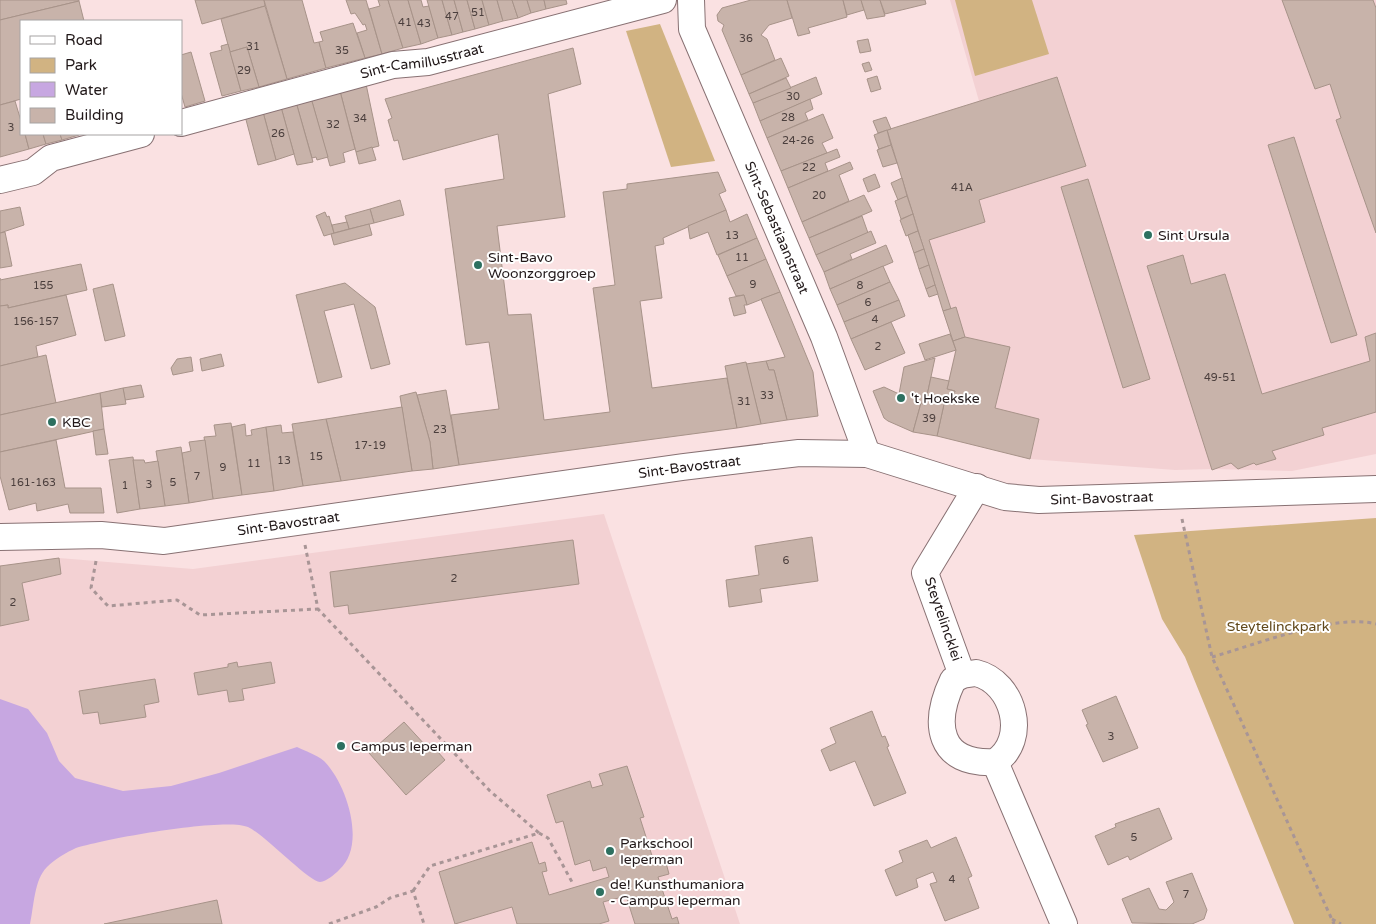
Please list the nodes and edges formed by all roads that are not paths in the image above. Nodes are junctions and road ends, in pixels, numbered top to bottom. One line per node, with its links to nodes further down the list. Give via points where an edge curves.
1 (663, 0): 3 (street, Sint-Camillusstraat, via 428,62 393,65)
2 (691, 0): 6 (street, Sint-Sebastiaanstraat, via 692,29 824,337)
3 (182, 123)
4 (137, 135): 5 (street, via 51,158 33,172)
5 (0, 180)
6 (867, 454): 7 (street, Sint-Bavostraat); 9 (street, Sint-Bavostraat, via 798,453 683,467 164,541 100,535)
7 (977, 487): 8 (street, Sint-Bavostraat, via 1005,497 1038,500); 10 (street, Steytelincklei, via 925,573)
8 (1376, 489)
9 (0, 537)
10 (962, 675): 11 (street, Steytelincklei, via 976,672 992,679 1000,687 1014,714 1010,749); 11 (street, Steytelincklei, via 953,680 942,706 940,723 944,738 960,757 979,763)
11 (995, 762): 12 (street)
12 (1064, 924)

